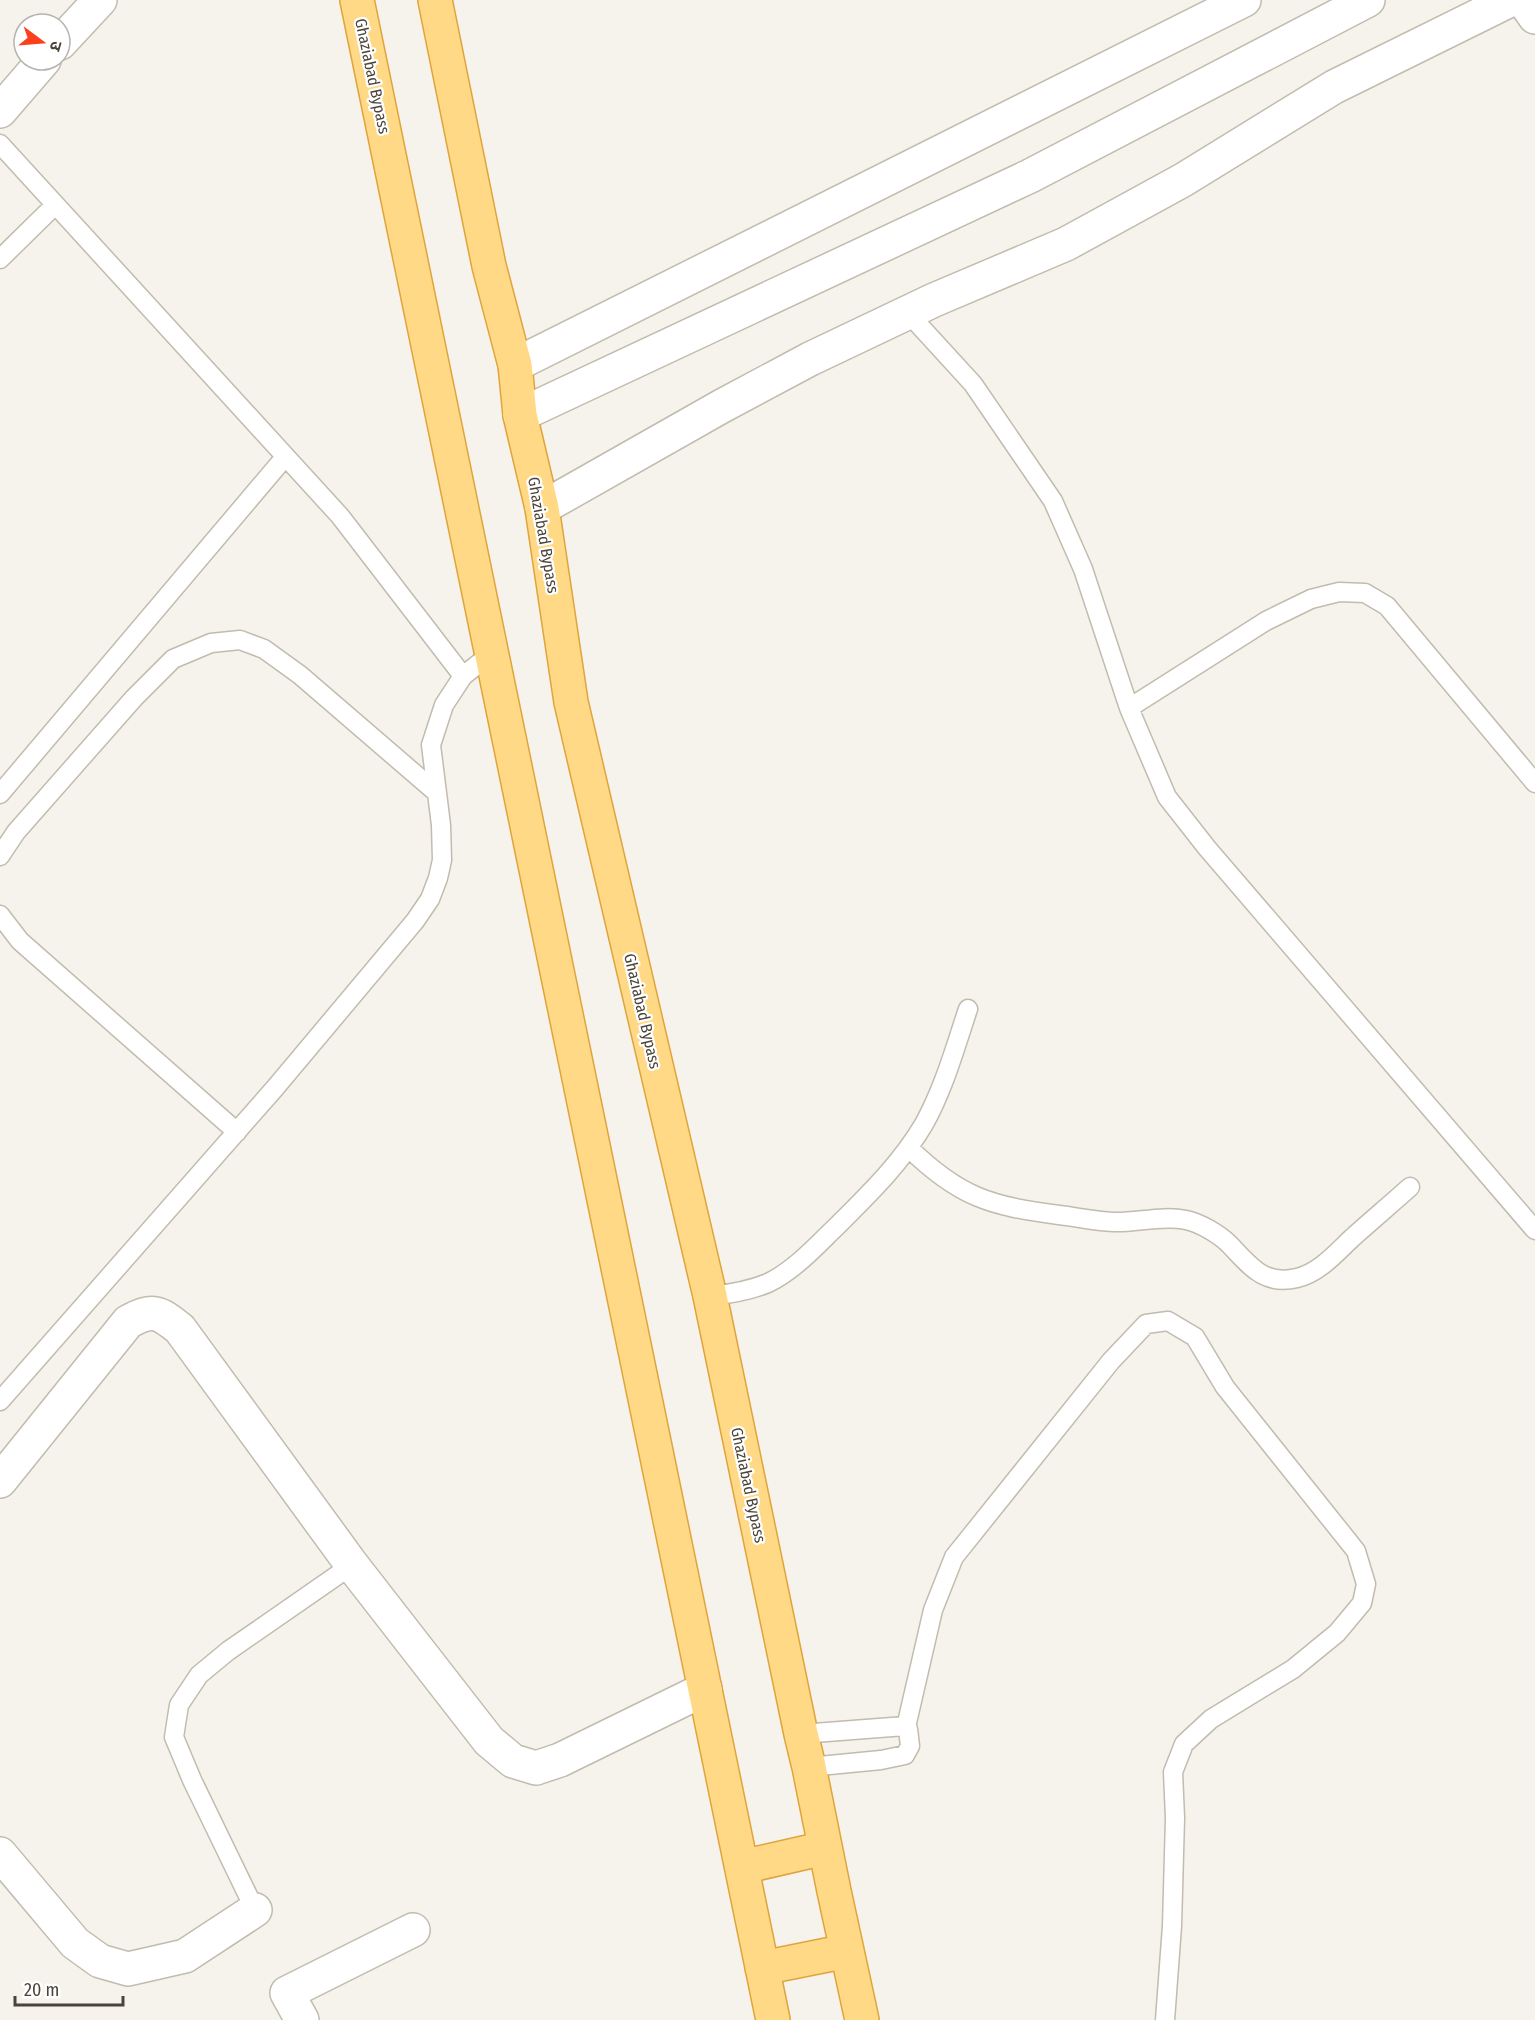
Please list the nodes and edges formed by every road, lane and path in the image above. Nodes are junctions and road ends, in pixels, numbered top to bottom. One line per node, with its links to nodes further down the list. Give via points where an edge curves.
1 (100, 0): 9 (street)
2 (357, 0): 20 (highway, Ghaziabad Bypass)
3 (435, 0): 16 (highway, Ghaziabad Bypass, via 489,266)
4 (1244, 0): 16 (street)
5 (1368, 0): 17 (street, via 1030,176)
6 (1510, 0): 15 (street, via 1334,87 1183,180 1066,244)
7 (1523, 0): 8 (street)
8 (1535, 17)
9 (72, 30)
10 (34, 72): 11 (street)
11 (0, 111)
12 (0, 144): 13 (lane)
13 (55, 205): 14 (lane); 18 (lane)
14 (0, 259)
15 (908, 313): 19 (street, via 810,359); 22 (lane, via 973,384 1053,501 1083,569)
16 (515, 364): 17 (highway, Ghaziabad Bypass)
17 (520, 415): 19 (highway, Ghaziabad Bypass)
18 (285, 457): 21 (lane, via 340,516); 25 (lane)
19 (542, 508): 33 (highway, Ghaziabad Bypass, via 571,702)
20 (492, 653): 21 (lane); 37 (highway, Ghaziabad Bypass)
21 (463, 676): 24 (lane, via 444,705 431,745)
22 (1129, 708): 23 (lane, via 1266,621 1311,599 1339,592 1365,593 1387,606); 32 (lane, via 1167,797 1207,849)
23 (1535, 783)
24 (437, 793): 26 (lane, via 300,675 264,650 240,640 211,643 173,659 134,698); 29 (lane, via 442,860 430,899)
25 (0, 794)
26 (0, 855)
27 (0, 915): 29 (lane, via 20,941)
28 (968, 1009): 30 (lane, via 941,1089)
29 (237, 1132): 34 (lane)
30 (909, 1148): 31 (lane, via 933,1172 992,1203 1114,1222 1185,1220 1202,1226 1227,1242 1260,1275 1279,1280 1299,1278 1319,1268); 33 (lane, via 797,1263 769,1282 739,1293)
31 (1410, 1187)
32 (1535, 1230)
33 (710, 1296): 39 (highway, Ghaziabad Bypass)
34 (0, 1401)
35 (0, 1480): 36 (street, via 128,1322 151,1313 164,1315 180,1329)
36 (352, 1565): 37 (street, via 489,1741 513,1761 536,1768 560,1760); 44 (lane, via 228,1651 199,1675 179,1705 174,1737)
37 (705, 1689): 43 (highway, Ghaziabad Bypass)
38 (906, 1727): 39 (lane); 40 (lane, via 910,1746 904,1755); 51 (lane, via 933,1610 954,1557 1111,1361 1146,1324 1168,1321 1195,1337 1226,1387 1356,1551 1366,1584 1362,1603 1337,1633 1293,1669 1211,1719 1184,1744 1173,1772 1172,1926)
39 (801, 1734): 40 (highway, Ghaziabad Bypass)
40 (810, 1767): 41 (highway, Ghaziabad Bypass)
41 (825, 1848): 43 (highway); 46 (highway, Ghaziabad Bypass)
42 (0, 1854): 44 (street, via 75,1943 100,1961 128,1969 185,1956)
43 (741, 1867): 47 (highway, Ghaziabad Bypass)
44 (255, 1910)
45 (413, 1930): 48 (street, via 287,1993)
46 (847, 1951): 47 (highway); 50 (highway, Ghaziabad Bypass)
47 (762, 1968): 49 (highway, Ghaziabad Bypass)
48 (302, 2020)
49 (773, 2020)
50 (862, 2020)
51 (1165, 2020)

